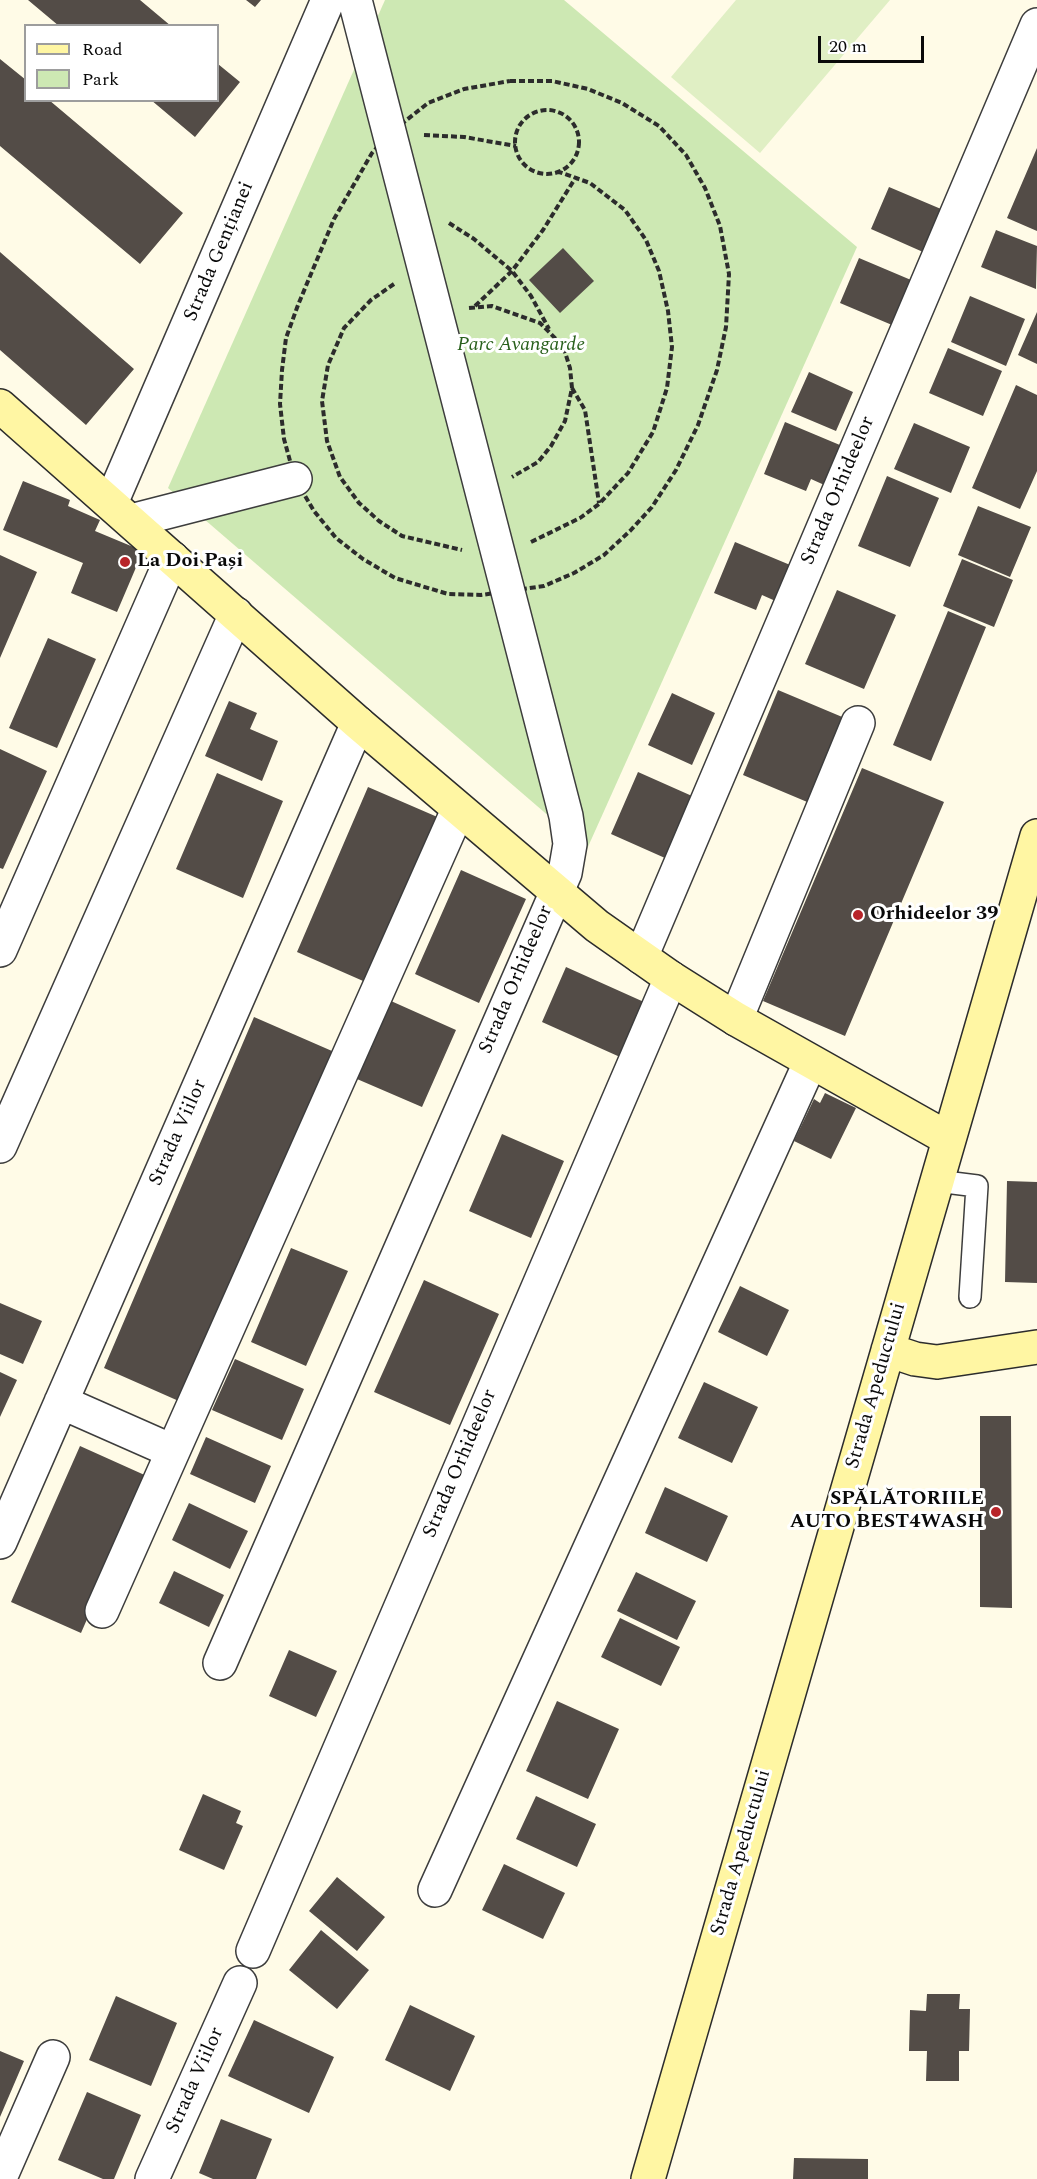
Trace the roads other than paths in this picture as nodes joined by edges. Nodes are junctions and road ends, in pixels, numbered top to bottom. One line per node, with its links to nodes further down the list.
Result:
1 (328, 0): 6 (street, Strada Gențianei)
2 (355, 0): 13 (street)
3 (1037, 25): 15 (street, Strada Orhideelor)
4 (2, 414): 6 (street, Strada Orhideelor)
5 (295, 479): 6 (street)
6 (121, 512): 7 (street, Strada Orhideelor)
7 (172, 558): 8 (street, Strada Orhideelor); 14 (street)
8 (236, 614): 9 (street, Strada Orhideelor); 20 (street)
9 (358, 723): 11 (street, Strada Orhideelor); 25 (street, Strada Viilor)
10 (858, 723): 17 (street)
11 (458, 810): 13 (street, Strada Orhideelor); 26 (street)
12 (1037, 836): 19 (street, Strada Apeductului)
13 (555, 892): 15 (street, Strada Orhideelor); 29 (street, Strada Orhideelor)
14 (0, 950)
15 (641, 957): 16 (street, Strada Orhideelor)
16 (671, 978): 17 (street, Strada Orhideelor); 31 (street, Strada Orhideelor)
17 (736, 1019): 18 (street, Strada Orhideelor)
18 (810, 1063): 19 (street, Strada Orhideelor); 30 (street)
19 (949, 1139): 21 (street, Strada Apeductului)
20 (0, 1146)
21 (937, 1181): 22 (lane); 24 (street, Strada Apeductului)
22 (970, 1296)
23 (1037, 1347): 24 (street)
24 (888, 1350): 36 (street, Strada Apeductului)
25 (61, 1402): 26 (street); 27 (street, Strada Viilor)
26 (172, 1450): 28 (street)
27 (0, 1542)
28 (102, 1611)
29 (220, 1663)
30 (435, 1890)
31 (253, 1951)
32 (240, 1983): 35 (street, Strada Viilor)
33 (53, 2056): 34 (street)
34 (0, 2178)
35 (152, 2179)
36 (648, 2179)

